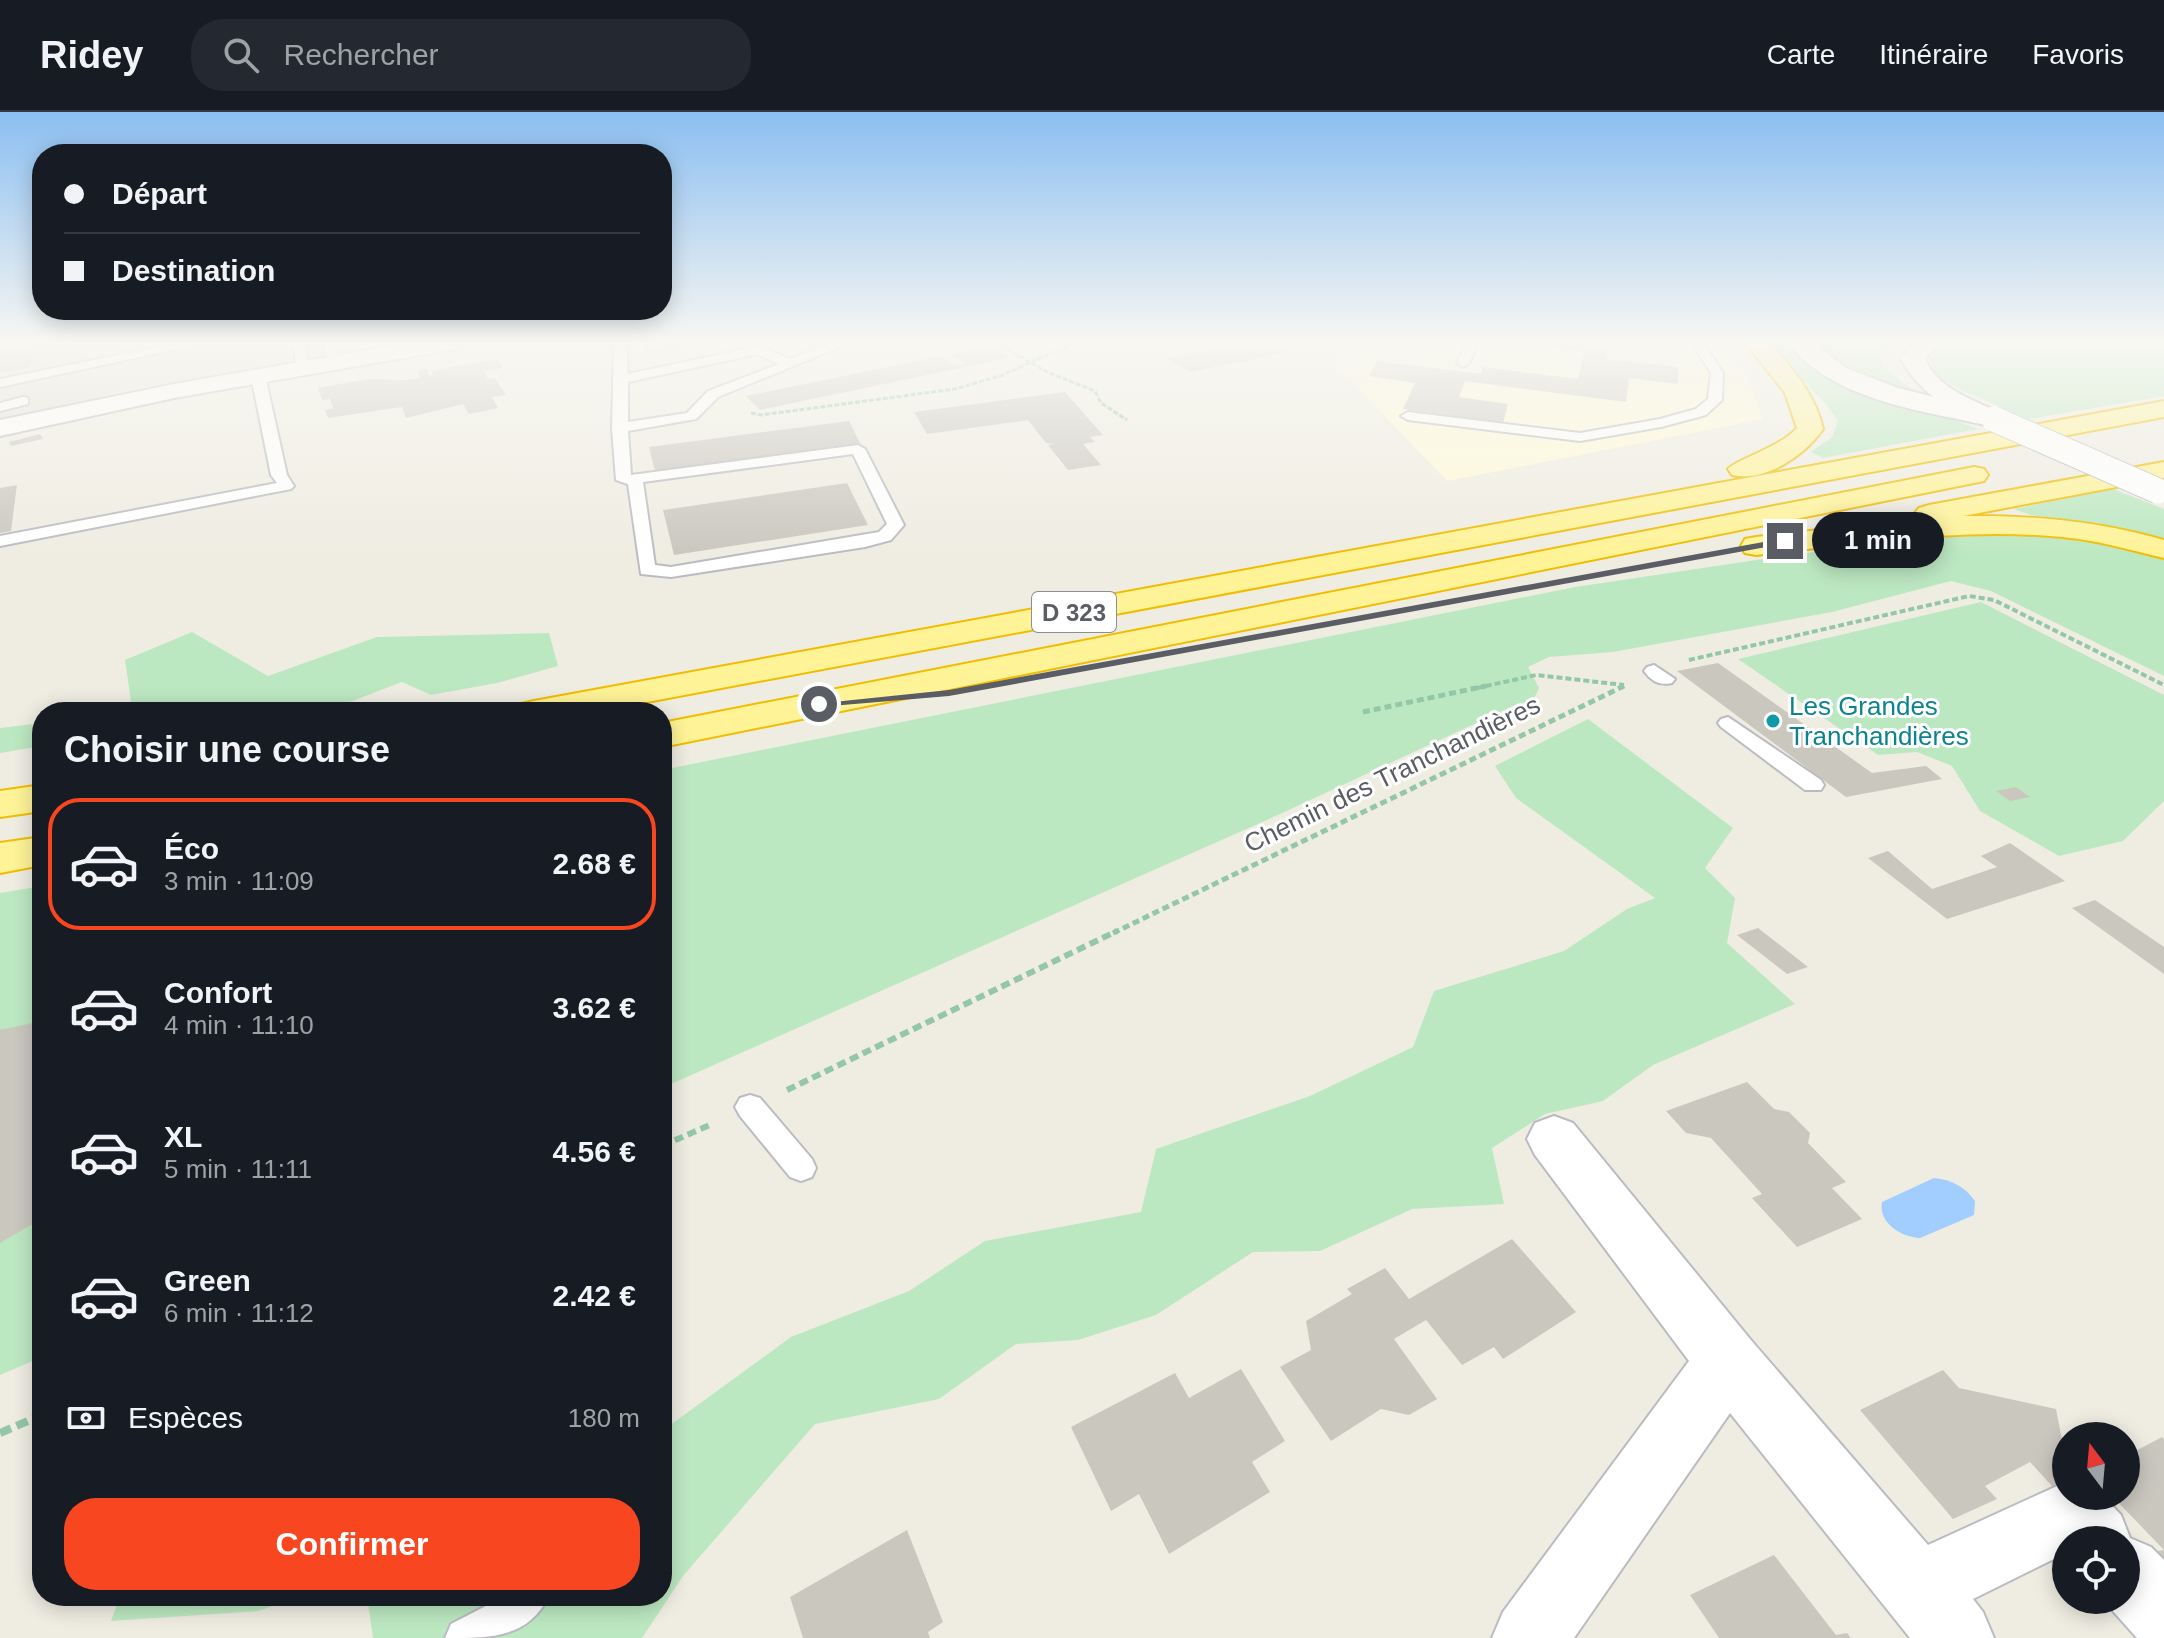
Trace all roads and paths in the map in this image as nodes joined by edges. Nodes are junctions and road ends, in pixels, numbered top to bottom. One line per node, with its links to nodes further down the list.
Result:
1 (73, 413): 14 (street)
2 (266, 413): 20 (lane)
3 (620, 413): 15 (lane)
4 (694, 413): 15 (lane)
5 (1117, 413): 13 (path)
6 (1697, 413): 11 (lane)
7 (1808, 413): 19 (highway)
8 (1973, 413): 12 (street)
9 (1983, 413): 12 (street)
10 (2141, 413): 19 (highway, D 323)
11 (1408, 416)
12 (1994, 419): 18 (street, bridge)
13 (1127, 420)
14 (0, 428)
15 (619, 428): 17 (lane)
16 (2164, 439): 26 (highway, D 323)
17 (635, 479): 17 (lane)
18 (2162, 487): 21 (highway)
19 (1613, 512): 25 (highway, D 323)
20 (0, 541)
21 (1756, 546): 22 (highway); 26 (highway)
22 (2164, 549)
23 (1625, 685): 24 (path, Chemin des Tranchandières); 27 (path); 35 (path, Chemin des Tranchandières)
24 (2164, 685)
25 (588, 702)
26 (819, 704): 29 (highway, D 323)
27 (1363, 712)
28 (1728, 723): 30 (lane)
29 (672, 733)
30 (1813, 785)
31 (32, 799): 32 (highway)
32 (0, 804)
33 (32, 853): 34 (highway)
34 (0, 858)
35 (750, 1107): 37 (path, Chemin des Tranchandières); 38 (lane)
36 (1554, 1139): 39 (street)
37 (672, 1142)
38 (801, 1168)
39 (1728, 1361): 47 (street); 50 (street)
40 (32, 1419): 41 (path)
41 (0, 1433)
42 (2056, 1526): 43 (street)
43 (2083, 1526)
44 (2052, 1529): 47 (street)
45 (2140, 1587): 48 (street)
46 (524, 1606): 49 (lane)
47 (1937, 1613)
48 (2164, 1613)
49 (465, 1638)
50 (1529, 1638)

